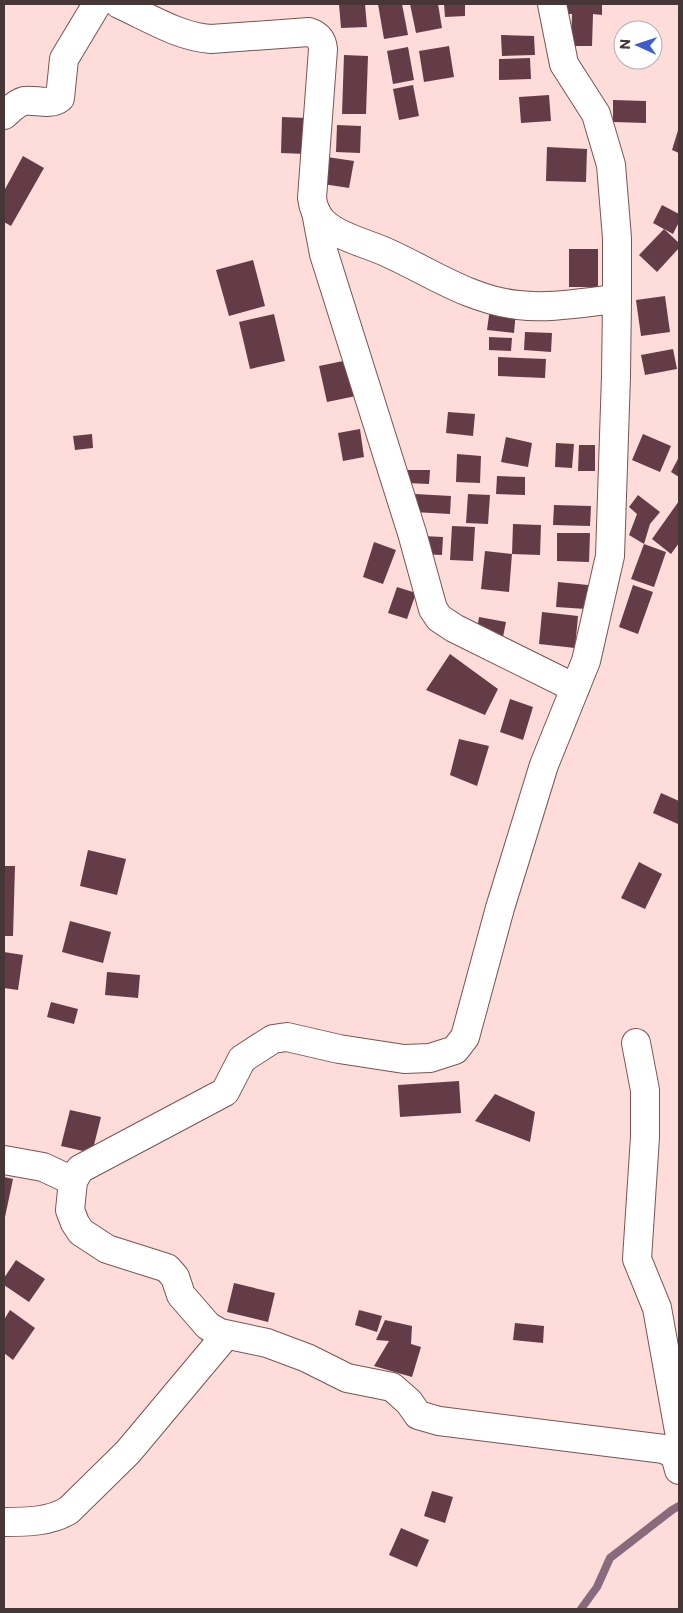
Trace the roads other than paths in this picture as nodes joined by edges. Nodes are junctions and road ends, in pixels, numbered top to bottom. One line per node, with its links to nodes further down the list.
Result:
1 (97, 4): 4 (street)
2 (119, 4): 5 (street)
3 (552, 4): 6 (street)
4 (4, 115)
5 (316, 212): 6 (street); 7 (street)
6 (617, 299): 7 (street)
7 (575, 688): 10 (street)
8 (636, 1043): 12 (street)
9 (4, 1160): 10 (street)
10 (73, 1181): 11 (street)
11 (226, 1335): 12 (street); 13 (street)
12 (678, 1448)
13 (4, 1522)

